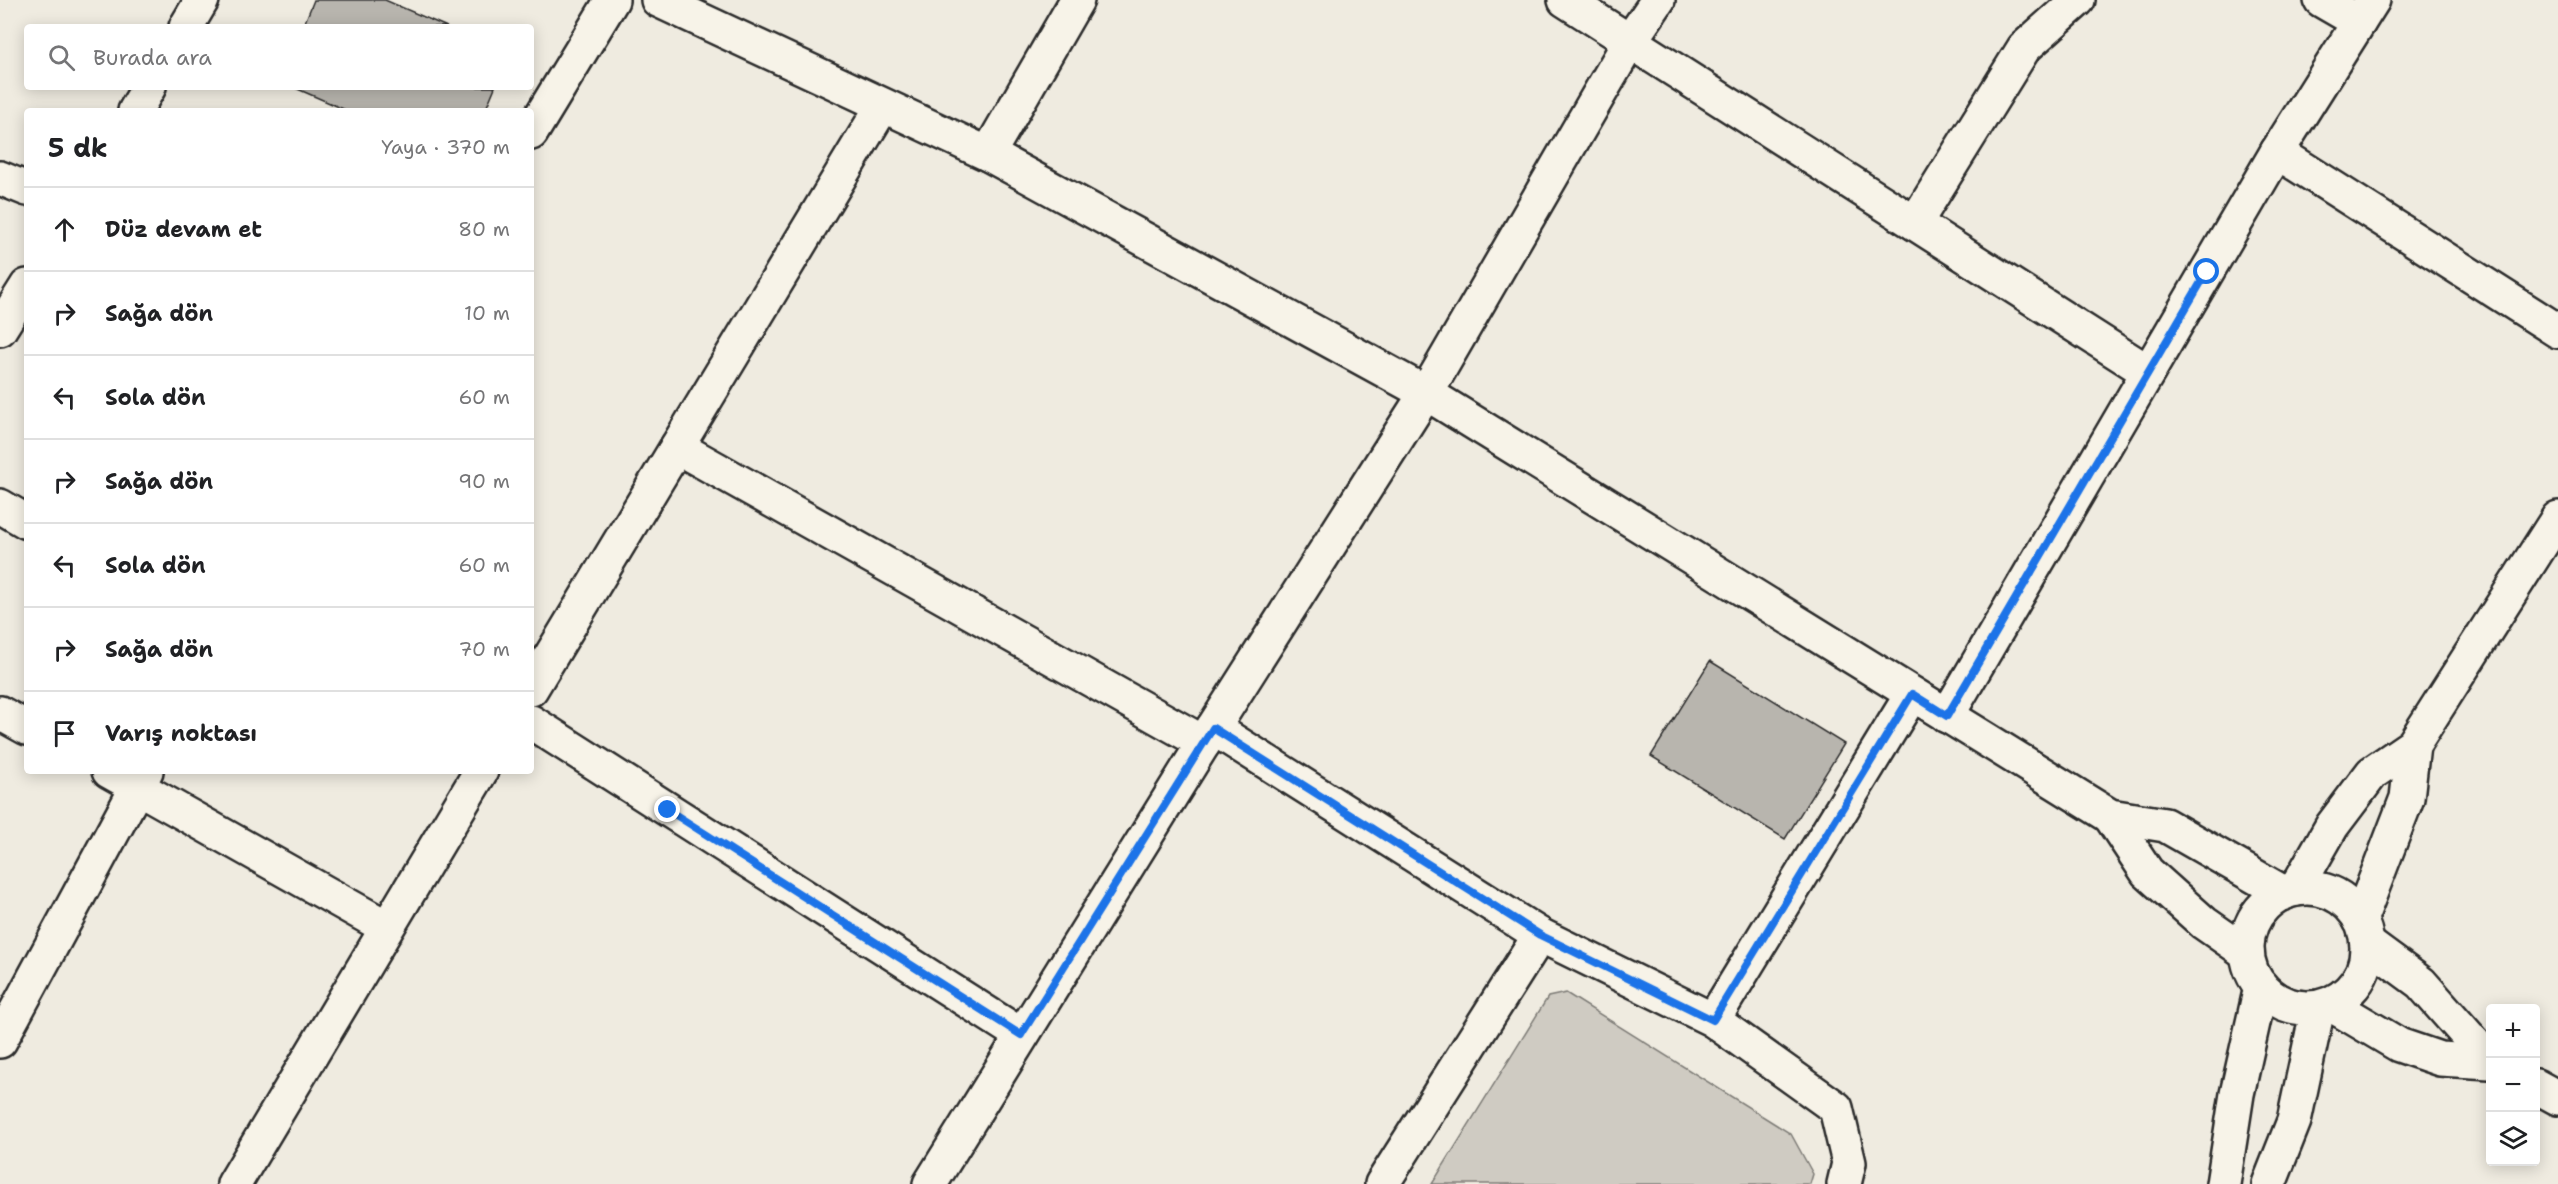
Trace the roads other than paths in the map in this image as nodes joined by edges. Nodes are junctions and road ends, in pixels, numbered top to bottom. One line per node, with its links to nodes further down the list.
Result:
1 (202, 0): 10 (street)
2 (612, 0): 15 (street)
3 (658, 0): 13 (street)
4 (1077, 0): 17 (street)
5 (1565, 0): 11 (street)
6 (1658, 0): 11 (street)
7 (2078, 0): 20 (street)
8 (2321, 0): 9 (street)
9 (2366, 11): 16 (street)
10 (188, 24)
11 (1630, 41): 20 (street); 25 (street)
12 (147, 90): 14 (street)
13 (882, 107): 17 (street); 26 (street)
14 (137, 108)
15 (534, 128)
16 (2277, 152): 23 (street); 24 (street)
17 (988, 154): 25 (street)
18 (0, 178): 19 (street)
19 (24, 188)
20 (1915, 223): 24 (street)
21 (24, 291): 22 (street)
22 (0, 329)
23 (2558, 331)
24 (2148, 372): 33 (street)
25 (1426, 393): 31 (street); 36 (street)
26 (677, 447): 30 (street); 36 (street)
27 (0, 506): 29 (street)
28 (2558, 518): 37 (street)
29 (24, 520)
30 (534, 684)
31 (1912, 694): 33 (street); 49 (street)
32 (0, 713): 35 (street)
33 (1947, 716): 41 (street)
34 (534, 724): 50 (street)
35 (24, 726)
36 (1209, 735): 45 (street); 50 (street)
37 (2413, 745): 42 (street); 44 (street)
38 (123, 774): 40 (street)
39 (479, 774): 43 (street)
40 (141, 778): 43 (street); 51 (street)
41 (2110, 816): 42 (street); 46 (street)
42 (2290, 891): 44 (street); 46 (street)
43 (386, 927): 56 (street)
44 (2364, 932): 48 (street); 52 (street)
45 (1540, 935): 49 (street); 58 (street)
46 (2247, 953): 47 (street)
47 (2261, 987): 48 (street); 60 (street)
48 (2324, 1006): 53 (street); 61 (street)
49 (1713, 1020): 59 (street)
50 (1021, 1035): 57 (street)
51 (0, 1041)
52 (2487, 1058)
53 (2486, 1061)
54 (2540, 1089): 55 (street)
55 (2558, 1098)
56 (234, 1184)
57 (930, 1184)
58 (1382, 1184)
59 (1844, 1184)
60 (2223, 1184)
61 (2269, 1184)

